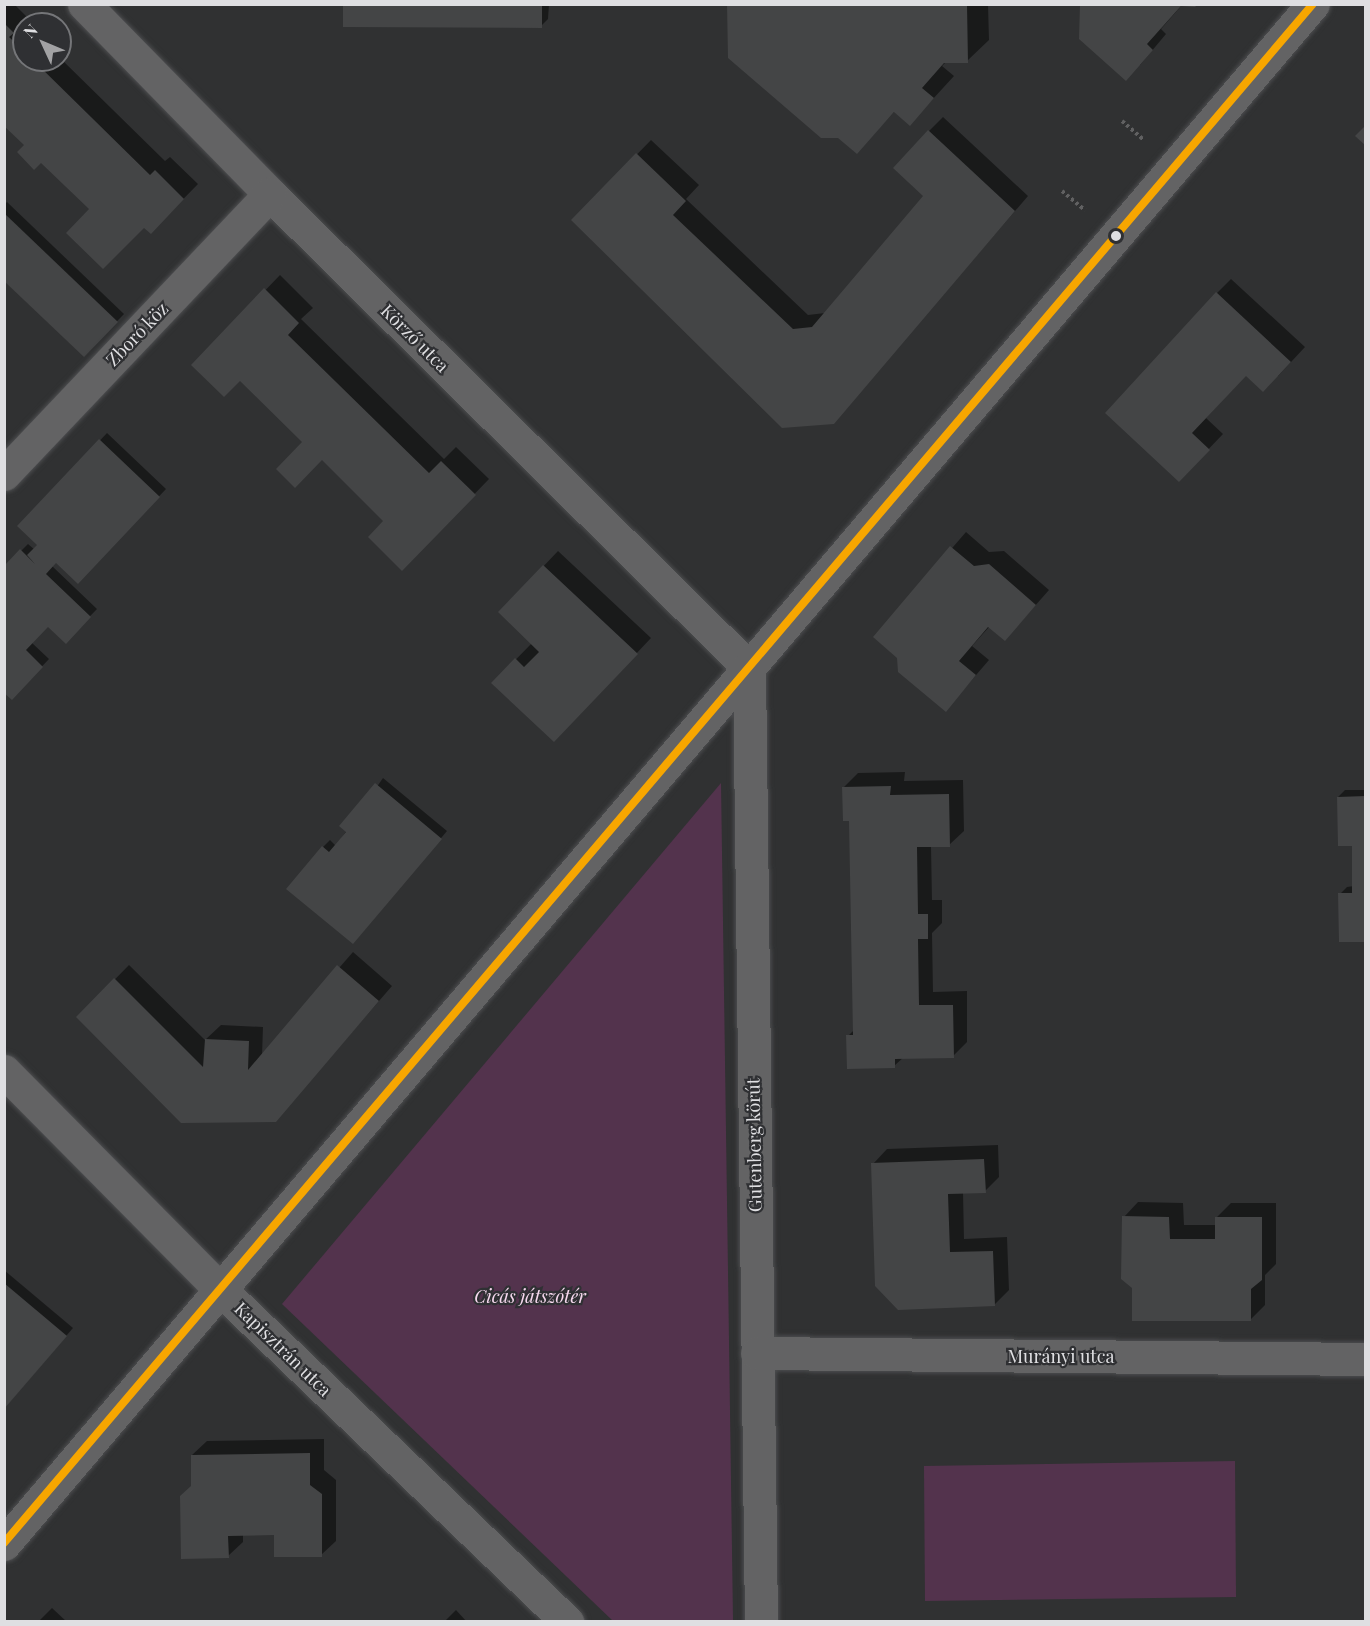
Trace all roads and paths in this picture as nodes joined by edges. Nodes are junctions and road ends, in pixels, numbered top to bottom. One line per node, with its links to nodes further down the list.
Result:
1 (84, 4): 6 (street, Körző utca)
2 (1313, 4): 9 (street)
3 (1122, 121): 4 (path)
4 (1147, 142)
5 (1062, 191): 7 (path)
6 (270, 194): 8 (street, Zboró köz); 9 (street, Körző utca)
7 (1087, 212)
8 (4, 474)
9 (749, 668): 11 (street); 12 (street, Gutenberg körút)
10 (4, 1071): 11 (street, Kapisztrán utca)
11 (221, 1290): 14 (street); 15 (street, Kapisztrán utca)
12 (757, 1353): 13 (street, Murányi utca); 16 (street, Gutenberg körút)
13 (1365, 1359)
14 (4, 1544)
15 (567, 1622)
16 (761, 1622)

